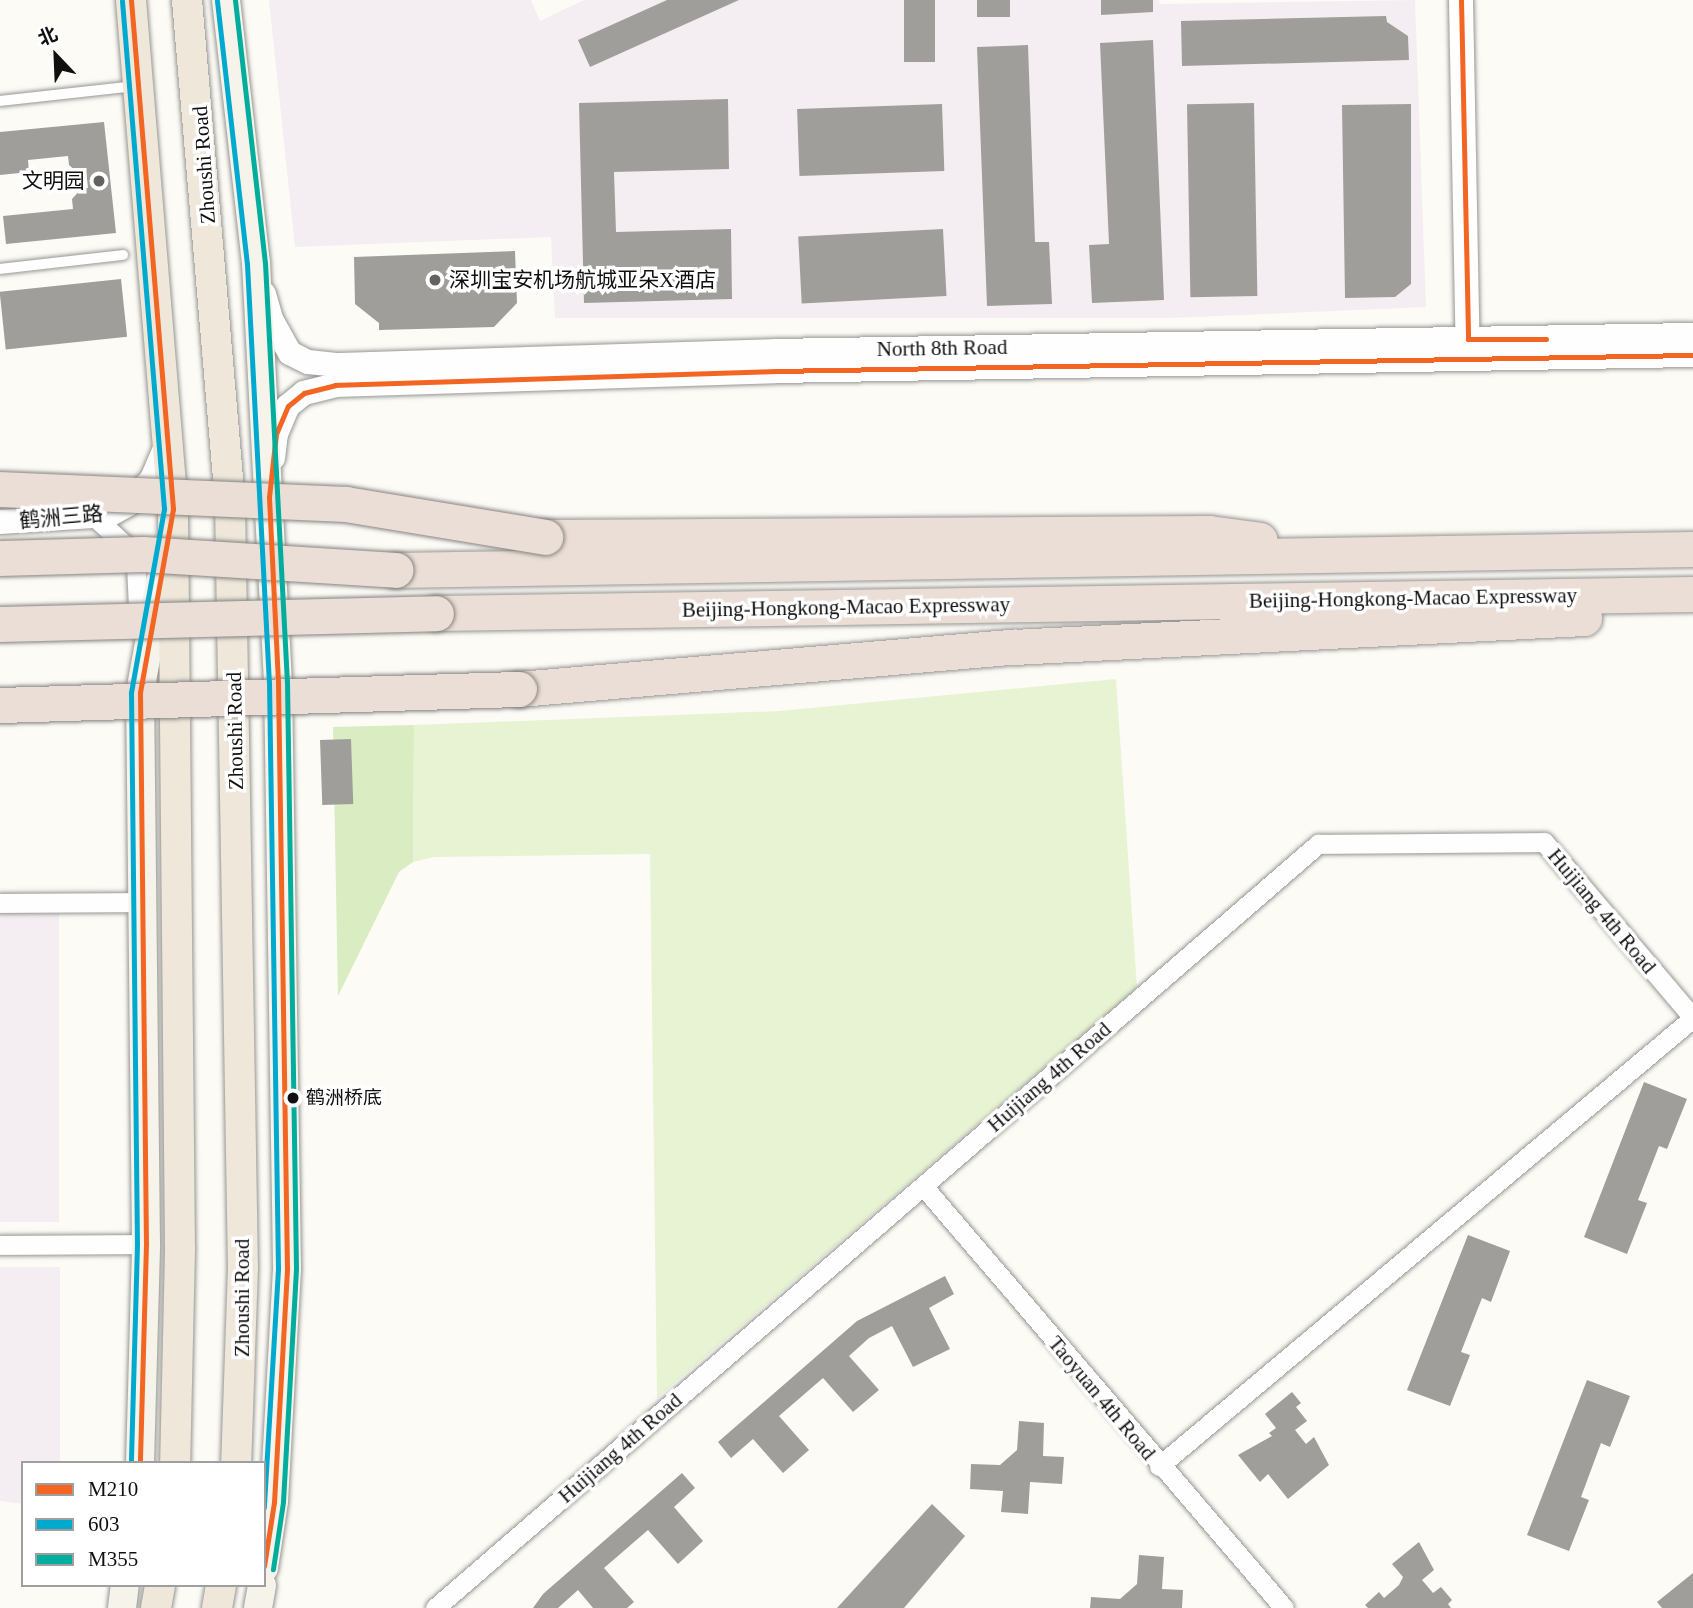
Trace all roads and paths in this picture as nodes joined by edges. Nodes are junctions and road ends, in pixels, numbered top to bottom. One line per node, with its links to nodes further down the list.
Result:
1 (131, 0): 5 (main road)
2 (187, 0): 40 (main road, Zhoushi Road)
3 (226, 0): 8 (main road)
4 (1461, 0): 11 (street)
5 (141, 86): 6 (lane); 13 (main road)
6 (0, 101)
7 (123, 255): 9 (lane)
8 (256, 263): 11 (street, North 8th Road); 15 (main road)
9 (0, 269)
10 (1693, 335): 11 (street, North 8th Road)
11 (1468, 349): 12 (street, North 8th Road); 15 (street, North 8th Road)
12 (1693, 355)
13 (168, 441): 16 (main road); 17 (street, 鹤洲三路)
14 (0, 489): 20 (highway, bridge)
15 (269, 497): 42 (main road)
16 (173, 509): 27 (main road); 37 (main road)
17 (97, 519): 18 (street, 鹤洲三路); 27 (street)
18 (0, 522)
19 (1693, 549): 20 (highway, Beijing-Hongkong-Macao Expressway)
20 (1375, 556): 22 (highway, Beijing-Hongkong-Macao Expressway)
21 (0, 558): 22 (highway, bridge)
22 (396, 570): 23 (highway, Beijing-Hongkong-Macao Expressway, bridge)
23 (0, 578)
24 (1693, 594): 26 (highway, Beijing-Hongkong-Macao Expressway, bridge)
25 (1693, 613): 29 (highway, bridge)
26 (0, 624)
27 (140, 692): 28 (lane); 30 (main road)
28 (0, 694)
29 (0, 705)
30 (143, 902): 31 (street); 33 (main road)
31 (0, 903)
32 (1693, 1018): 34 (street, Huijiang 4th Road); 41 (street)
33 (146, 1125): 35 (main road); 37 (main road)
34 (923, 1186): 41 (street, Taoyuan 4th Road); 51 (street, Huijiang 4th Road)
35 (146, 1244): 36 (street); 38 (main road)
36 (0, 1245)
37 (180, 1250): 39 (main road)
38 (139, 1461)
39 (175, 1461)
40 (236, 1461)
41 (1159, 1466): 52 (street, Taoyuan 4th Road)
42 (266, 1555)
43 (125, 1587): 47 (main road)
44 (160, 1587): 48 (main road)
45 (221, 1587): 49 (main road)
46 (262, 1587): 50 (main road)
47 (122, 1608)
48 (156, 1608)
49 (217, 1608)
50 (258, 1608)
51 (435, 1608)
52 (1284, 1608)

